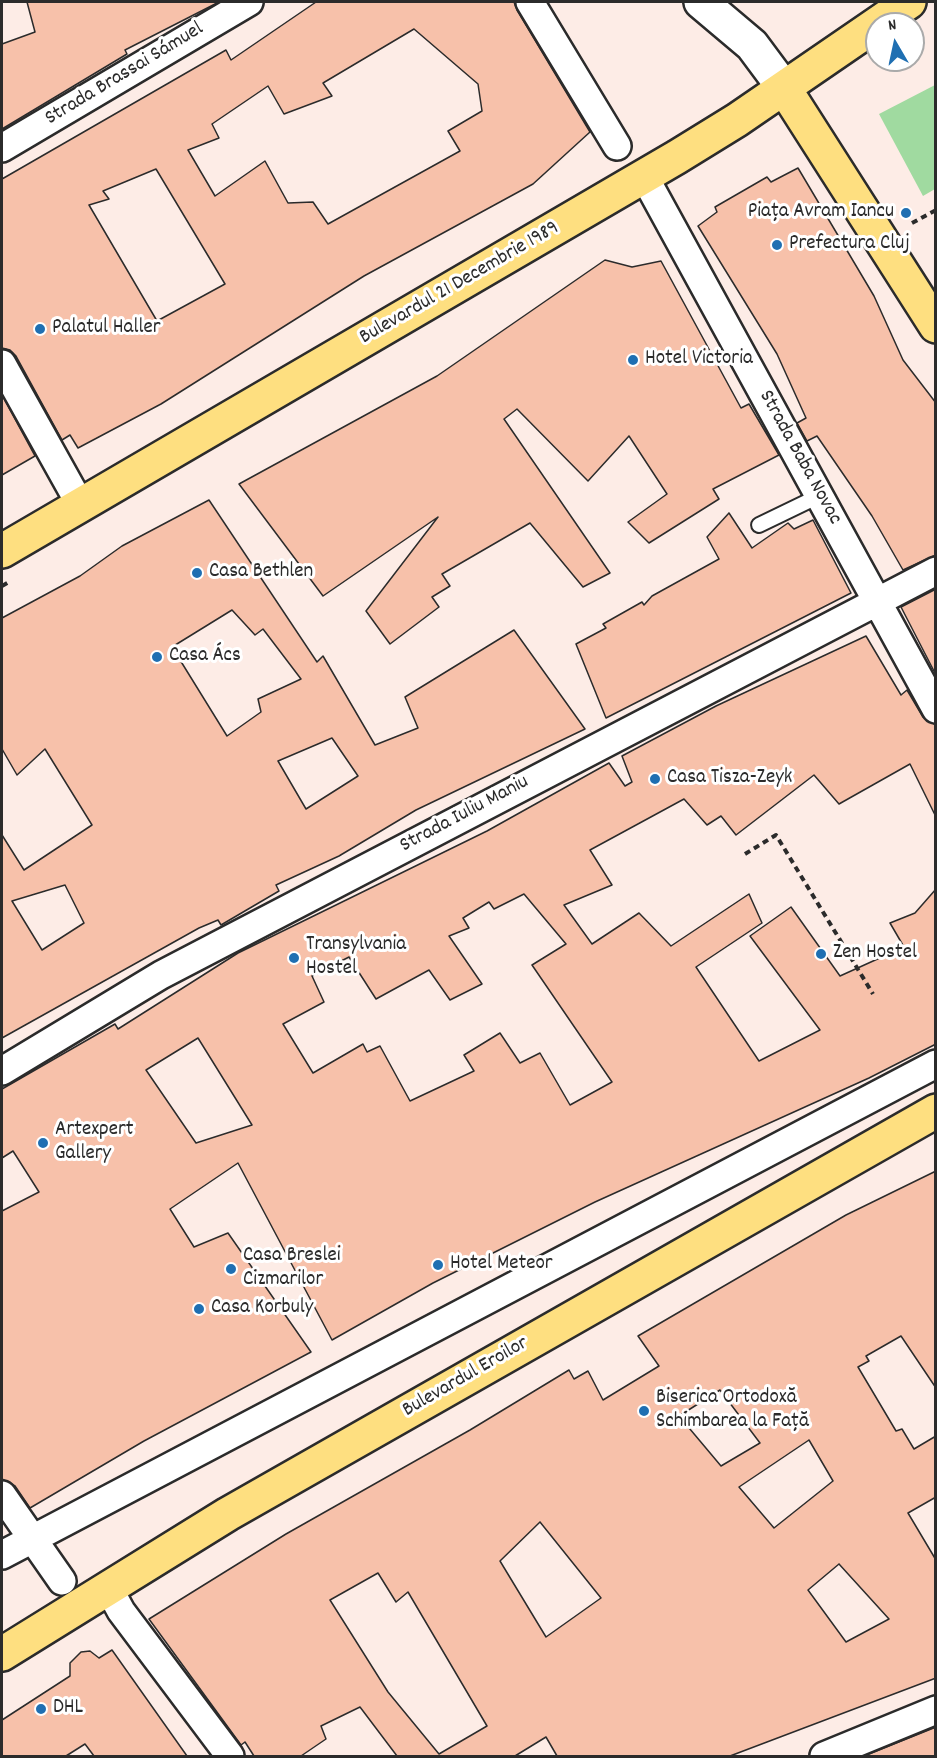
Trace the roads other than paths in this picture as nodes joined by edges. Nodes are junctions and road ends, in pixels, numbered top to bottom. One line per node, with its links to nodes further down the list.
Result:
1 (249, 2): 7 (street, Strada Brassai Sámuel)
2 (530, 2): 6 (street)
3 (701, 2): 5 (main road)
4 (909, 2): 5 (main road, Bulevardul 21 Decembrie 1989)
5 (783, 88): 8 (main road, Bulevardul 21 Decembrie 1989); 9 (main road)
6 (616, 146)
7 (2, 148)
8 (644, 176): 11 (street, Strada Baba Novac); 12 (main road, Bulevardul 21 Decembrie 1989)
9 (936, 326)
10 (2, 364): 12 (street)
11 (819, 496): 13 (lane); 16 (street, Strada Baba Novac)
12 (80, 504): 14 (main road, Bulevardul 21 Decembrie 1989)
13 (759, 525)
14 (2, 551)
15 (936, 571): 16 (street, Strada Iuliu Maniu)
16 (876, 601): 17 (street, Strada Baba Novac); 19 (street, Strada Iuliu Maniu)
17 (936, 710)
18 (936, 1064): 22 (street)
19 (2, 1071)
20 (936, 1111): 25 (main road, Bulevardul Eroilor)
21 (2, 1496): 22 (street)
22 (32, 1538): 23 (street); 24 (street)
23 (2, 1555)
24 (62, 1581)
25 (108, 1587): 26 (main road, Bulevardul Eroilor); 28 (street)
26 (2, 1654)
27 (936, 1710): 29 (street)
28 (231, 1756)
29 (824, 1756)

